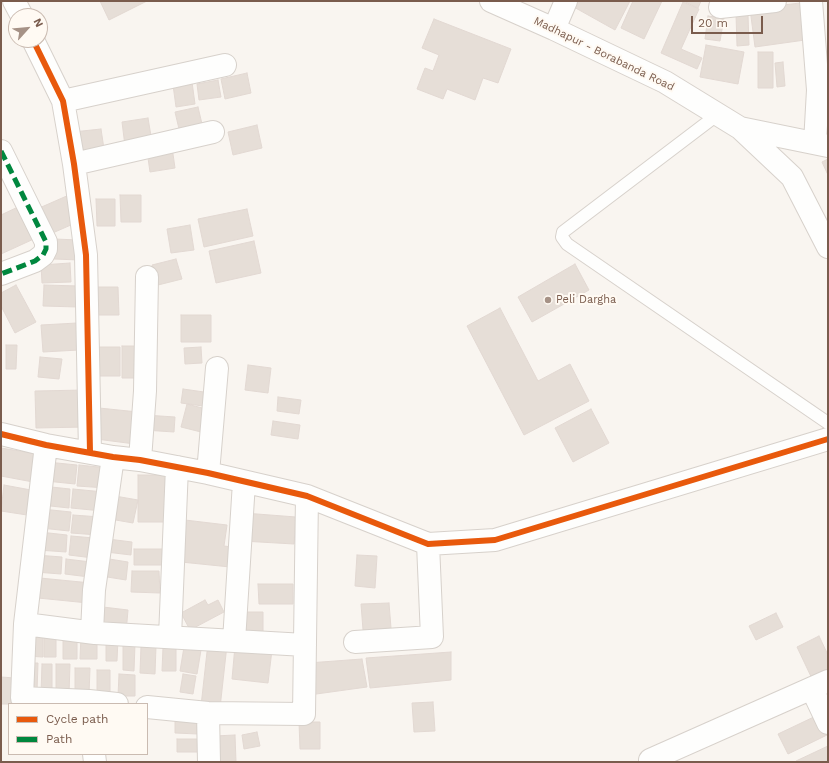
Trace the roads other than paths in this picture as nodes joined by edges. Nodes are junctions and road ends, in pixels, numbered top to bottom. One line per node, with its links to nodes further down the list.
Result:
1 (491, 1): 6 (street, Madhapur - Borabanda Road)
2 (566, 1): 6 (street)
3 (775, 1): 5 (street)
4 (811, 1): 9 (street)
5 (720, 7)
6 (554, 29): 11 (street, Madhapur - Borabanda Road)
7 (37, 48): 10 (street)
8 (225, 65): 10 (street)
9 (823, 90): 14 (street)
10 (63, 101): 16 (street)
11 (717, 115): 12 (street, Madhapur - Borabanda Road); 21 (lane)
12 (740, 128): 14 (street, Madhapur - Borabanda Road); 17 (street)
13 (213, 132): 16 (street)
14 (822, 144)
15 (1, 150): 18 (street)
16 (74, 164): 25 (street)
17 (828, 246)
18 (1, 274)
19 (147, 277): 27 (street)
20 (217, 368): 29 (street)
21 (828, 423)
22 (1, 434): 24 (street)
23 (828, 439): 32 (street)
24 (46, 445): 25 (street); 33 (street)
25 (90, 452): 26 (street)
26 (113, 457): 27 (street); 34 (street)
27 (140, 460): 28 (street)
28 (178, 467): 29 (street); 35 (street)
29 (208, 474): 30 (street)
30 (244, 482): 31 (street); 36 (street)
31 (307, 496): 32 (street); 38 (street)
32 (428, 544): 37 (street)
33 (25, 624): 34 (street); 40 (street)
34 (92, 632): 35 (street)
35 (170, 637): 36 (street)
36 (234, 641): 38 (street)
37 (355, 642)
38 (305, 646): 42 (street)
39 (820, 685): 43 (street); 44 (street)
40 (90, 703)
41 (148, 707): 42 (street)
42 (208, 713): 45 (street)
43 (828, 723)
44 (650, 760)
45 (210, 762)

